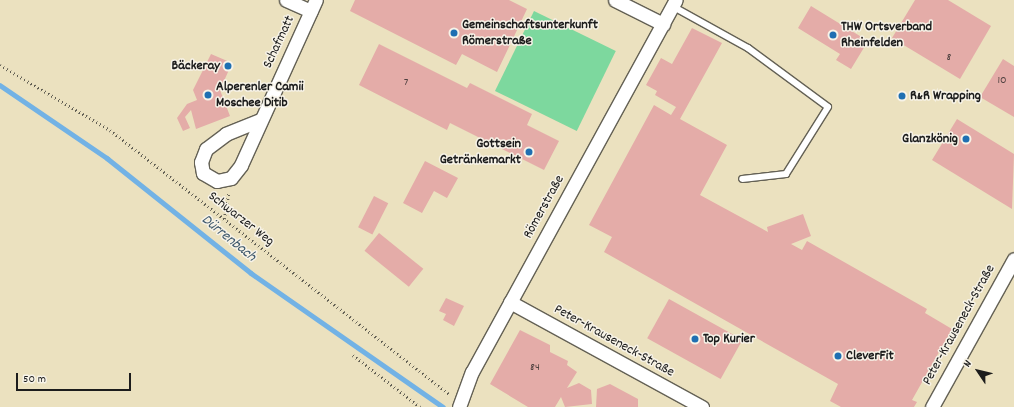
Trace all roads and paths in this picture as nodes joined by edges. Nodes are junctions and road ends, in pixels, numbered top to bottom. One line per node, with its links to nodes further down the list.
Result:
1 (286, 0): 4 (street)
2 (615, 0): 5 (street)
3 (674, 3): 5 (street, Römerstraße); 9 (lane, Römerstraße)
4 (314, 6): 7 (street, Schafmatt)
5 (663, 24): 12 (street, Römerstraße)
6 (0, 65): 10 (path, Schwarzer Weg)
7 (260, 120): 8 (street, Schafmatt); 8 (street)
8 (231, 178): 10 (path)
9 (742, 179)
10 (224, 219): 14 (path, Schwarzer Weg)
11 (1014, 259): 17 (street, Peter-Krauseneck-Straße)
12 (510, 302): 14 (street, Römerstraße); 16 (street, Peter-Krauseneck-Straße)
13 (353, 355): 15 (path)
14 (460, 404)
15 (420, 407)
16 (702, 407)
17 (932, 407)

